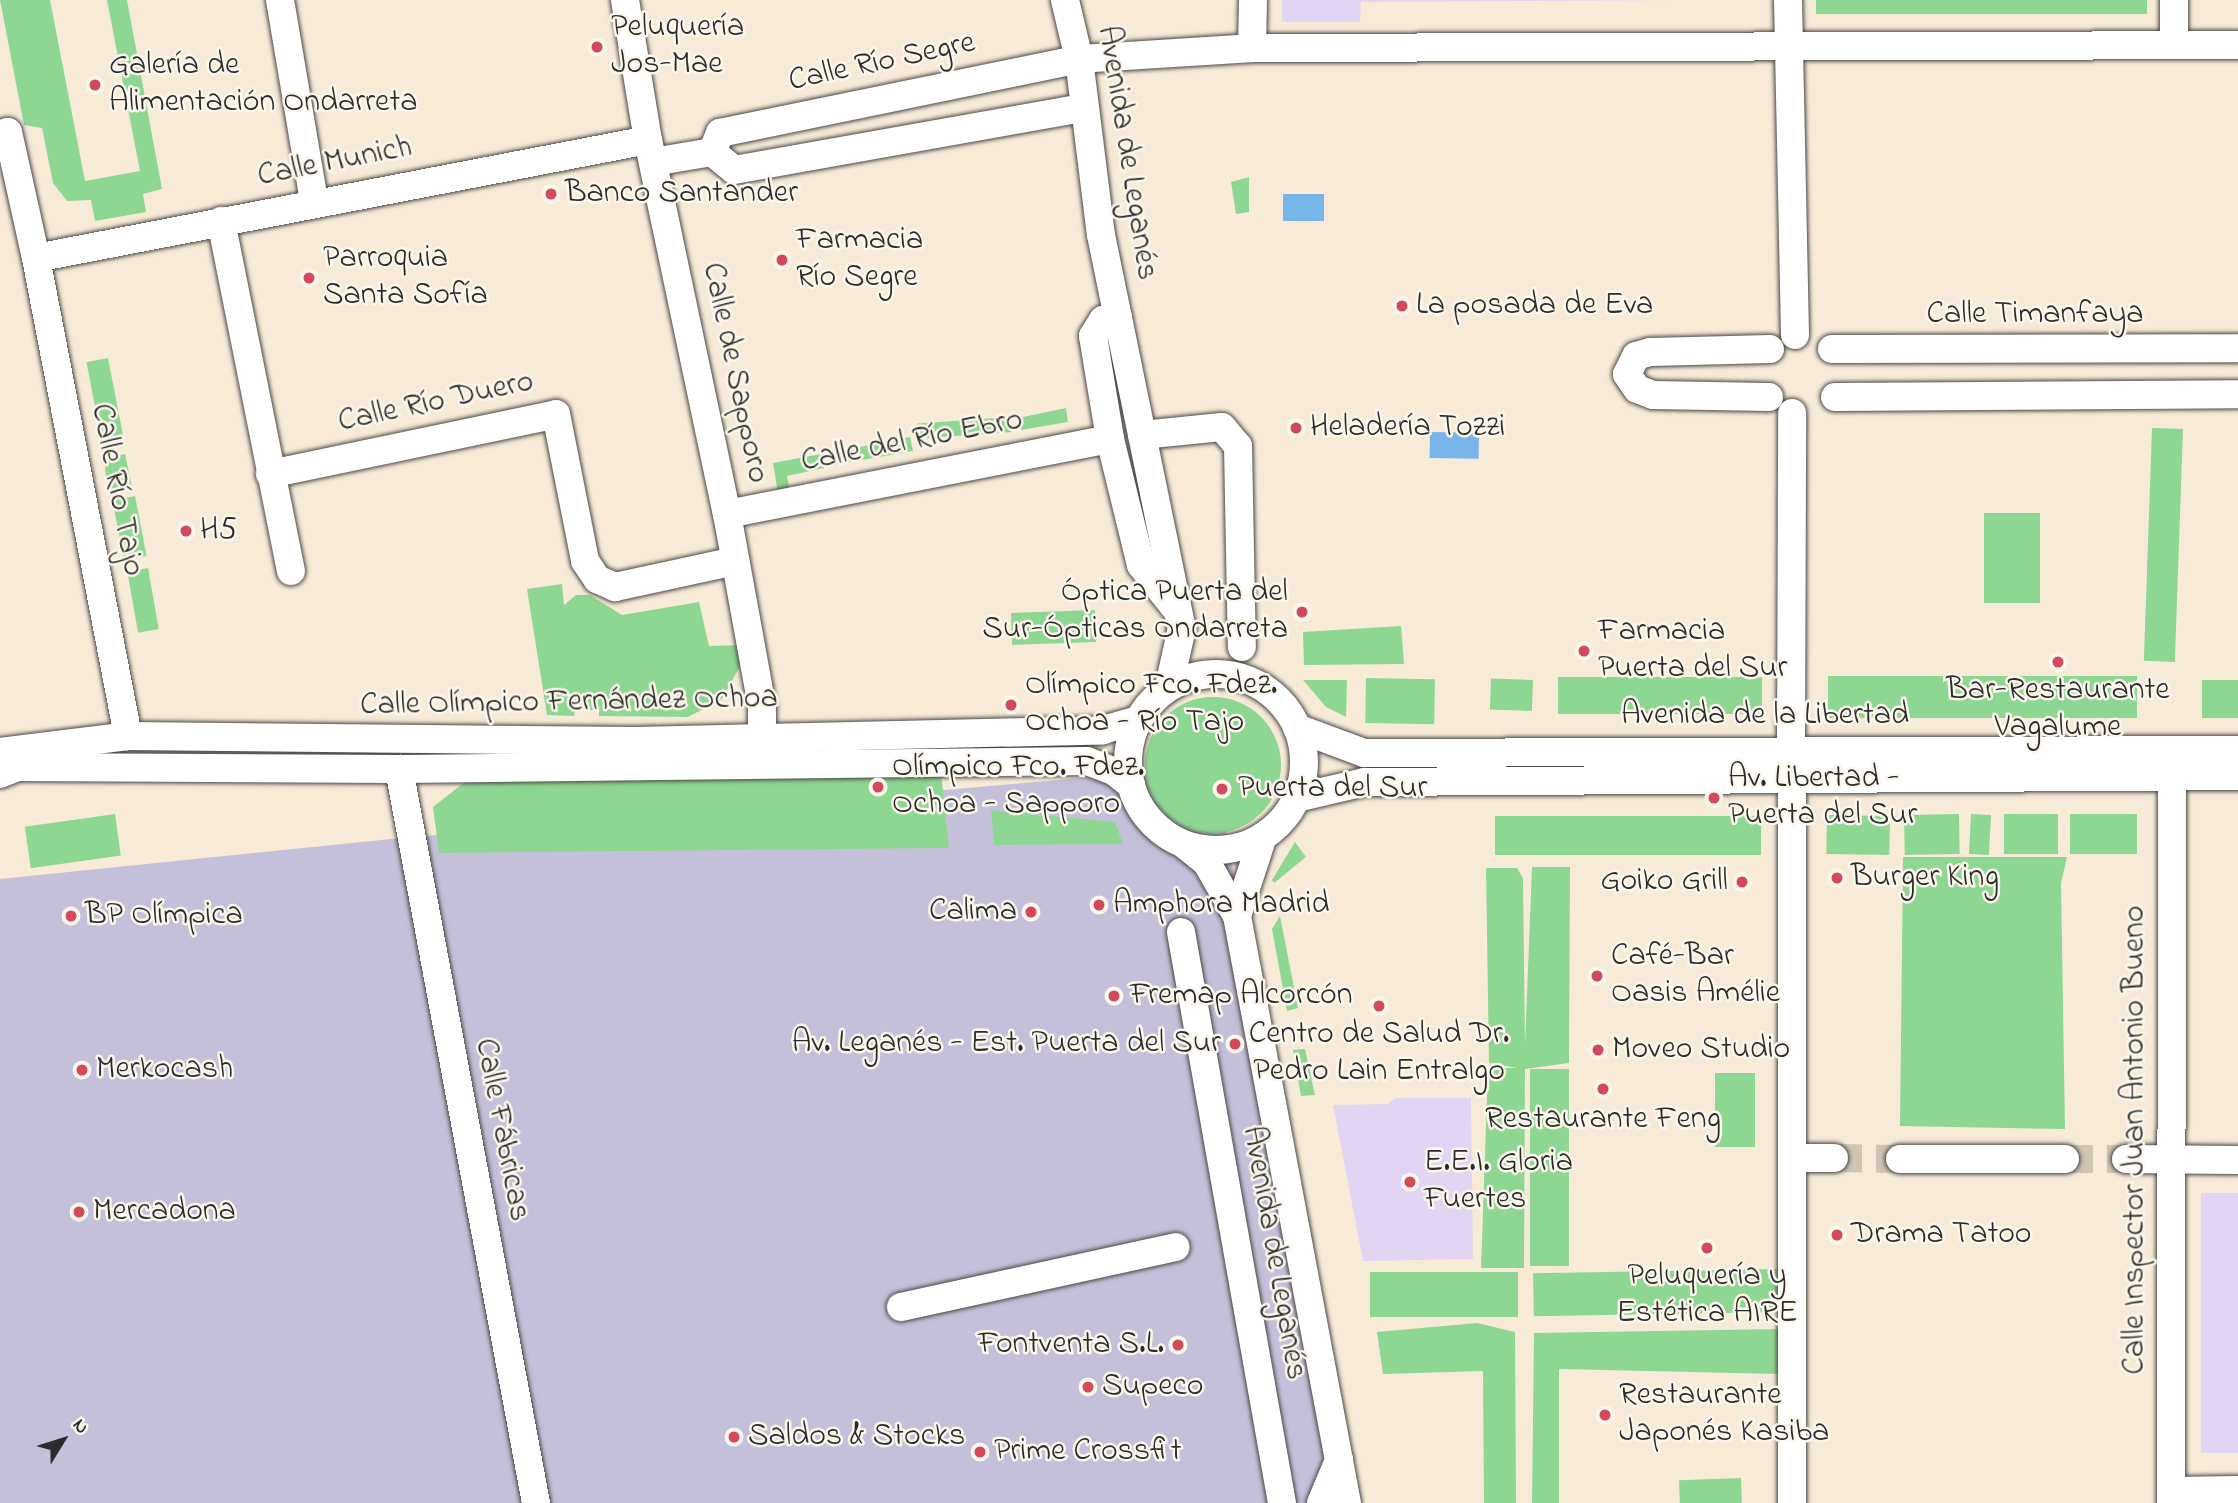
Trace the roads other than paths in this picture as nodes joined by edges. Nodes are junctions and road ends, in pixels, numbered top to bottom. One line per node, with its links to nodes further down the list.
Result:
1 (280, 0): 16 (street)
2 (625, 0): 14 (street, Calle de Sapporo)
3 (1065, 0): 11 (street, Avenida de Leganés)
4 (1252, 0): 10 (street)
5 (1788, 0): 7 (street)
6 (2175, 0): 8 (street)
7 (1788, 44): 8 (street); 10 (street); 20 (street)
8 (2174, 45): 9 (street)
9 (2238, 45)
10 (1252, 48): 11 (street)
11 (1079, 59): 12 (street, Avenida de Leganés); 15 (street, Calle Río Segre)
12 (1083, 108): 15 (street); 19 (street, Avenida de Leganés)
13 (0, 134): 18 (street, Calle Río Tajo)
14 (651, 151): 15 (street); 16 (street, Calle Munich); 31 (street, Calle de Sapporo)
15 (712, 152)
16 (314, 202): 17 (street, Calle Munich)
17 (222, 221): 18 (street, Calle Munich); 30 (street)
18 (36, 258): 40 (street, Calle Río Tajo)
19 (1118, 317): 28 (street, Avenida de Leganés); 29 (street, Avenida de Leganés)
20 (1796, 335): 22 (street); 23 (street)
21 (2238, 348): 23 (street, Calle Timanfaya)
22 (1770, 349): 25 (street); 25 (street)
23 (1832, 349): 26 (street)
24 (2238, 394): 26 (street)
25 (1769, 397): 27 (street)
26 (1835, 397): 27 (street)
27 (1792, 413): 44 (street)
28 (1142, 435): 34 (street, Avenida de Leganés); 35 (street)
29 (1110, 439): 31 (street, Calle del Río Ebro); 34 (street, Avenida de Leganés)
30 (270, 474): 32 (street, Calle Río Duero); 33 (street)
31 (727, 514): 32 (street, Calle de Sapporo)
32 (735, 561): 41 (street, Calle de Sapporo)
33 (291, 571)
34 (1181, 626): 36 (street, Avenida de Leganés); 37 (street, Avenida de Leganés)
35 (1242, 647)
36 (1216, 673): 37 (street); 39 (street)
37 (1169, 686): 38 (street)
38 (1138, 720): 41 (street, Calle Olímpico Fernández Ochoa); 49 (street)
39 (1297, 728): 44 (street, Avenida de la Libertad); 50 (street)
40 (128, 736): 41 (street, Calle Olímpico Fernández Ochoa); 43 (street, Calle Olímpico Fernández Ochoa)
41 (762, 748): 45 (street, Calle Olímpico Fernández Ochoa); 49 (street, Calle Olímpico Fernández Ochoa)
42 (2238, 750): 44 (street, Avenida de la Libertad)
43 (0, 752)
44 (1792, 764): 47 (street, Avenida de la Libertad); 50 (street, Avenida de la Libertad); 55 (street)
45 (399, 769): 46 (street, Calle Olímpico Fernández Ochoa); 67 (street, Calle Fábricas)
46 (0, 774)
47 (2172, 776): 48 (street, Avenida de la Libertad); 60 (street, Calle Inspector Juan Antonio Bueno)
48 (2238, 776)
49 (1131, 785): 52 (street)
50 (1296, 798): 51 (street)
51 (1263, 836): 52 (street); 53 (street, Avenida de Leganés)
52 (1185, 845): 53 (street, Avenida de Leganés)
53 (1237, 916): 64 (street, Avenida de Leganés)
54 (1181, 932): 68 (street, Avenida de Leganés)
55 (1792, 1158): 56 (street); 71 (street)
56 (1834, 1158)
57 (1900, 1159): 58 (street)
58 (2065, 1159)
59 (2126, 1159): 60 (street)
60 (2172, 1160): 61 (street); 66 (street, Calle Inspector Juan Antonio Bueno)
61 (2238, 1160)
62 (1175, 1247): 63 (street)
63 (901, 1307)
64 (1339, 1460): 69 (street); 70 (street, Avenida de Leganés)
65 (2238, 1490): 66 (street)
66 (2171, 1497)
67 (536, 1503)
68 (1282, 1503)
69 (1321, 1503)
70 (1347, 1503)
71 (1792, 1503)

